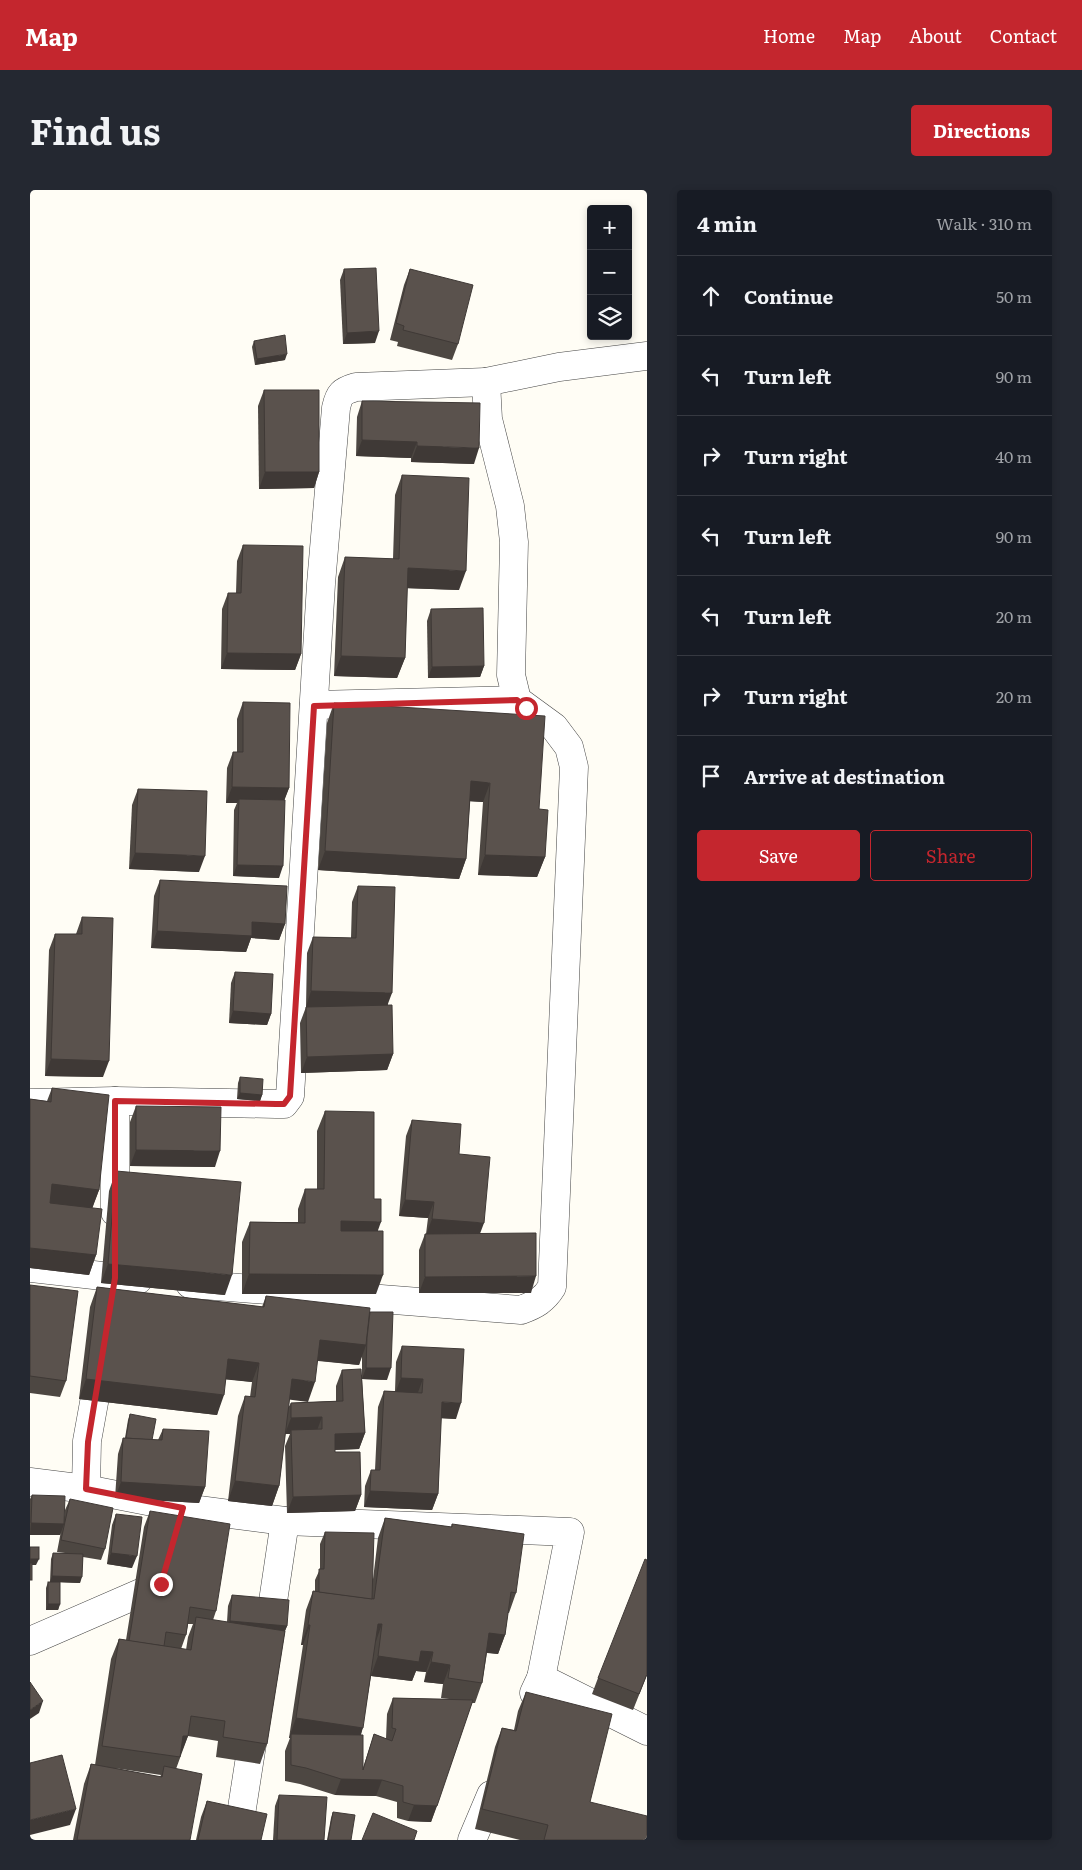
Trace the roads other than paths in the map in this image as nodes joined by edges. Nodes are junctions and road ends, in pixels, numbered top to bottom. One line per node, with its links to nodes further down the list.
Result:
1 (647, 356): 2 (street)
2 (486, 382): 3 (street); 4 (street)
3 (517, 700): 4 (street); 8 (street)
4 (314, 706): 5 (street)
5 (115, 1101): 6 (street); 8 (street)
6 (30, 1103)
7 (30, 1268): 8 (street)
8 (113, 1288)
9 (105, 1336): 11 (street)
10 (30, 1482): 11 (street)
11 (86, 1489): 12 (street)
12 (183, 1508): 13 (street); 14 (street)
13 (285, 1521): 17 (street); 18 (street)
14 (161, 1584): 15 (street); 16 (street)
15 (153, 1613)
16 (30, 1640)
17 (265, 1656)
18 (541, 1678): 20 (street); 21 (street)
19 (258, 1704): 24 (street)
20 (526, 1713)
21 (647, 1731)
22 (500, 1776): 23 (street)
23 (474, 1839)
24 (237, 1840)

